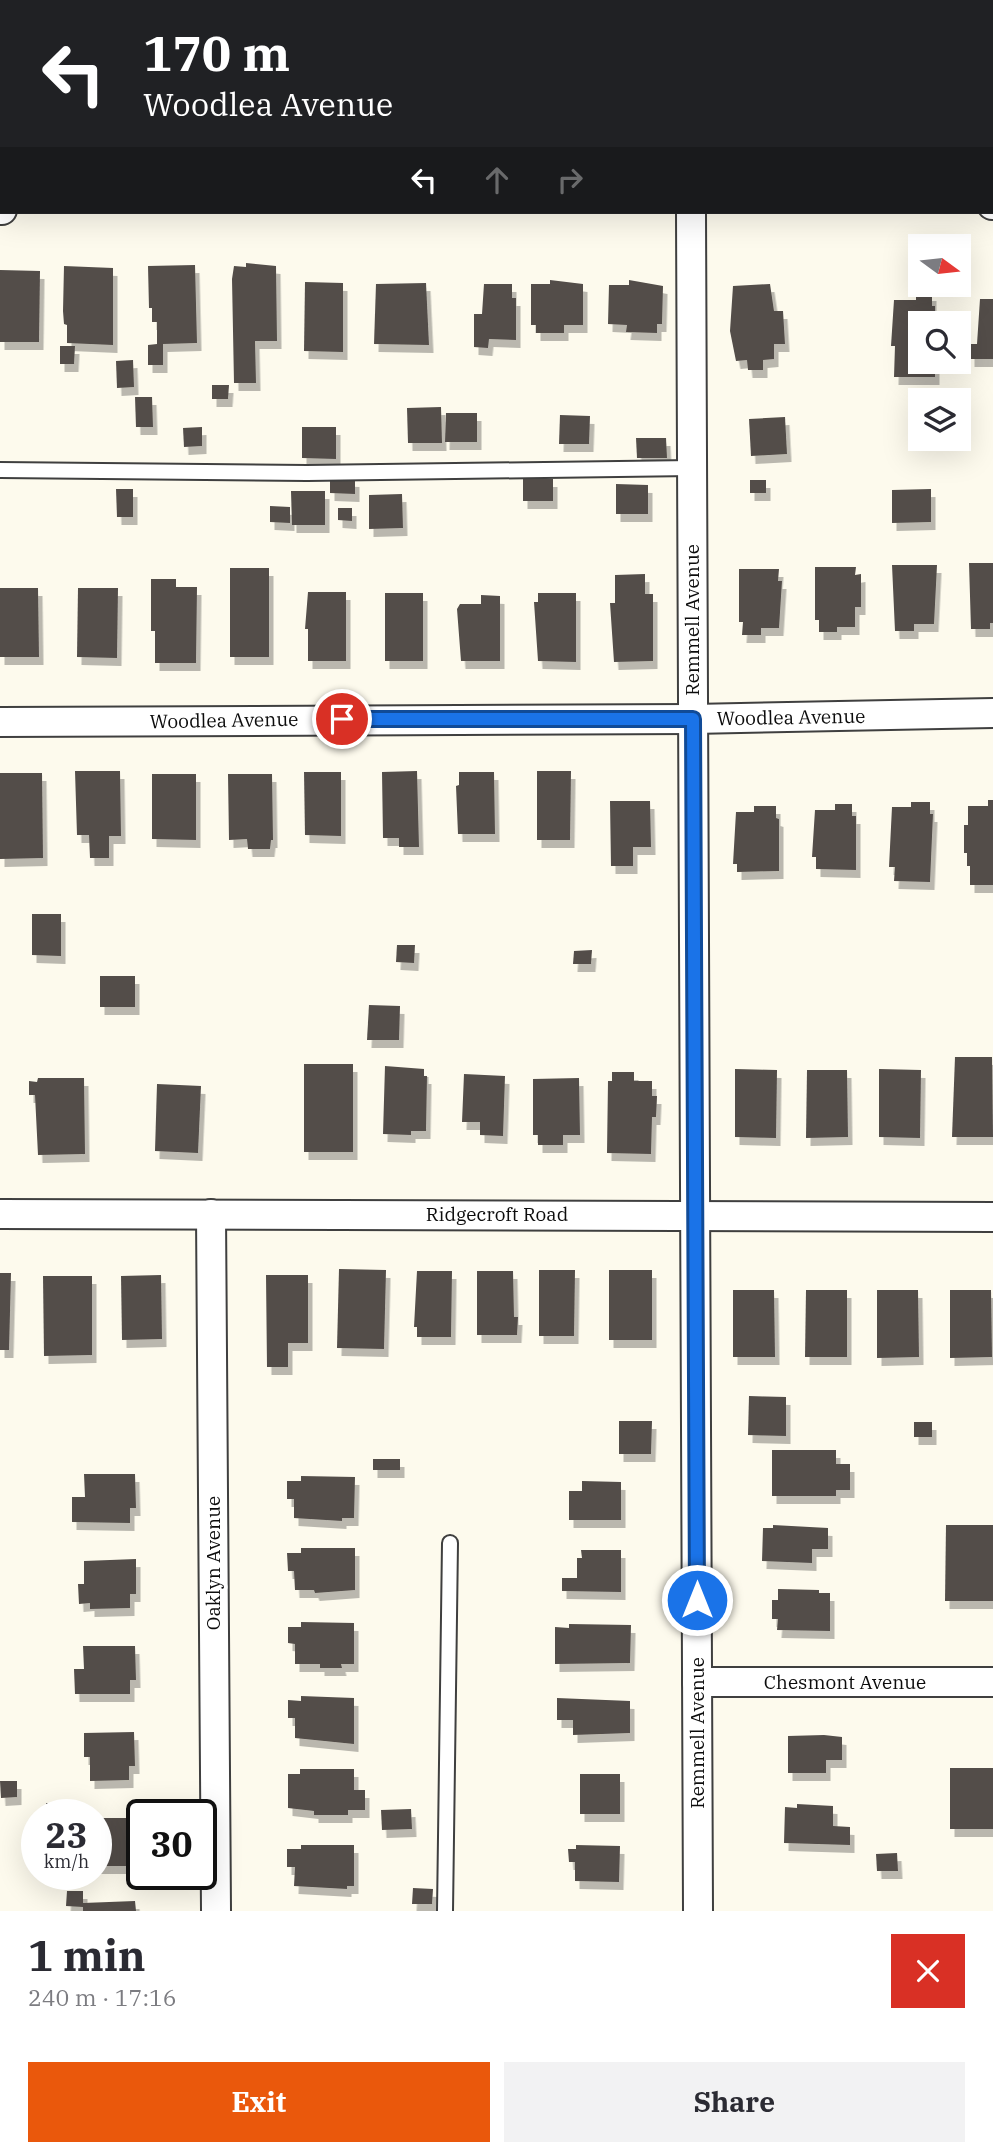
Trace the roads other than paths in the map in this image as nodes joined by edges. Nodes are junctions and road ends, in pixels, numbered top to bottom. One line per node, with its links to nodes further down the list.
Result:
1 (691, 214): 2 (street, Remmell Avenue)
2 (692, 468): 3 (lane); 5 (street, Remmell Avenue)
3 (0, 470)
4 (993, 713): 5 (street, Woodlea Avenue)
5 (693, 719): 6 (street, Woodlea Avenue); 9 (street, Remmell Avenue)
6 (0, 722)
7 (0, 1214): 8 (street, Ridgecroft Road)
8 (211, 1214): 9 (street, Ridgecroft Road); 14 (street, Oaklyn Avenue)
9 (695, 1214): 10 (street, Ridgecroft Road); 12 (street, Remmell Avenue)
10 (993, 1217)
11 (450, 1543): 15 (lane)
12 (697, 1682): 13 (street, Chesmont Avenue); 16 (street, Remmell Avenue)
13 (993, 1682)
14 (216, 1911)
15 (446, 1911)
16 (698, 1911)

